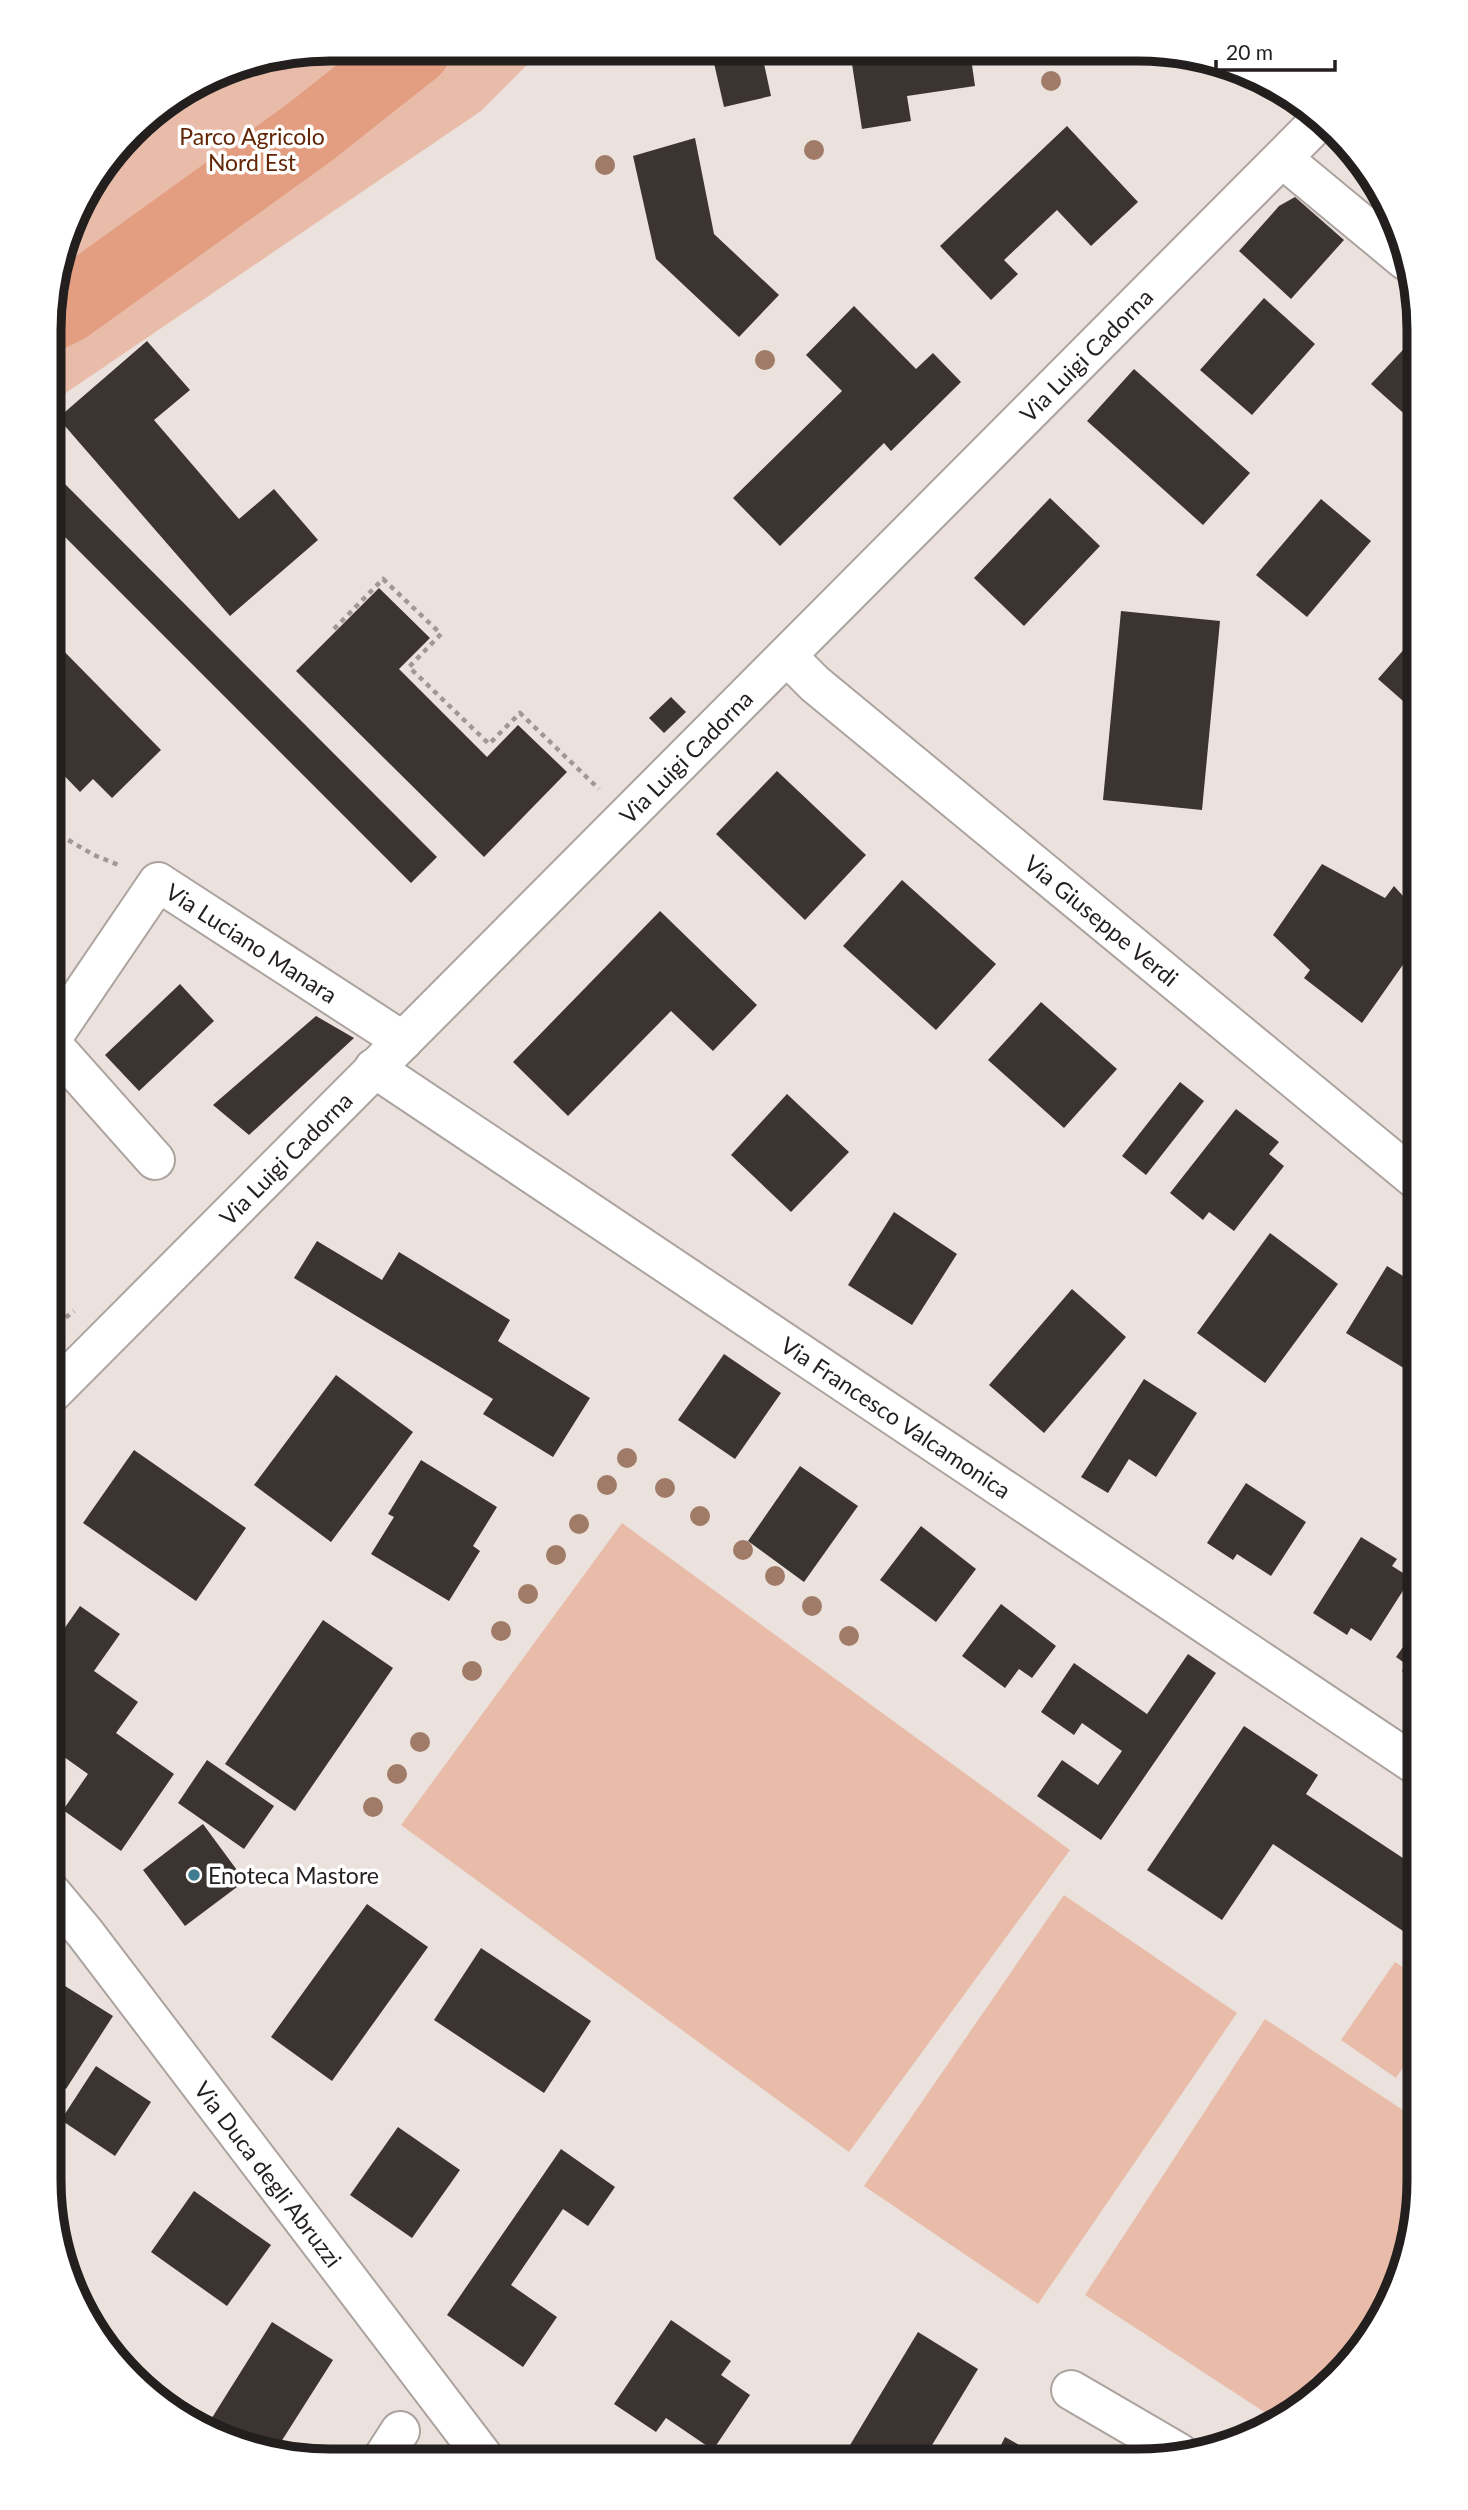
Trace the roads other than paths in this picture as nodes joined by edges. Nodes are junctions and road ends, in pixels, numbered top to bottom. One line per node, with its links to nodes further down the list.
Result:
1 (1314, 127): 2 (street, Via Luigi Cadorna)
2 (1283, 159): 3 (street); 4 (street, Via Luigi Cadorna)
3 (1395, 251)
4 (787, 656): 6 (street, Via Luigi Cadorna); 10 (street, Via Giuseppe Verdi)
5 (61, 1025): 6 (street, Via Luciano Manara)
6 (403, 1041): 8 (street, Via Luigi Cadorna)
7 (61, 1053): 9 (street, Via Luciano Manara)
8 (374, 1068): 11 (street, Via Luigi Cadorna); 12 (street, Via Francesco Valcamonica)
9 (155, 1160)
10 (1407, 1172)
11 (61, 1384)
12 (1407, 1759)
13 (61, 1904): 16 (street, Via Duca degli Abruzzi)
14 (1071, 2390): 15 (street)
15 (1168, 2447)
16 (477, 2449)

